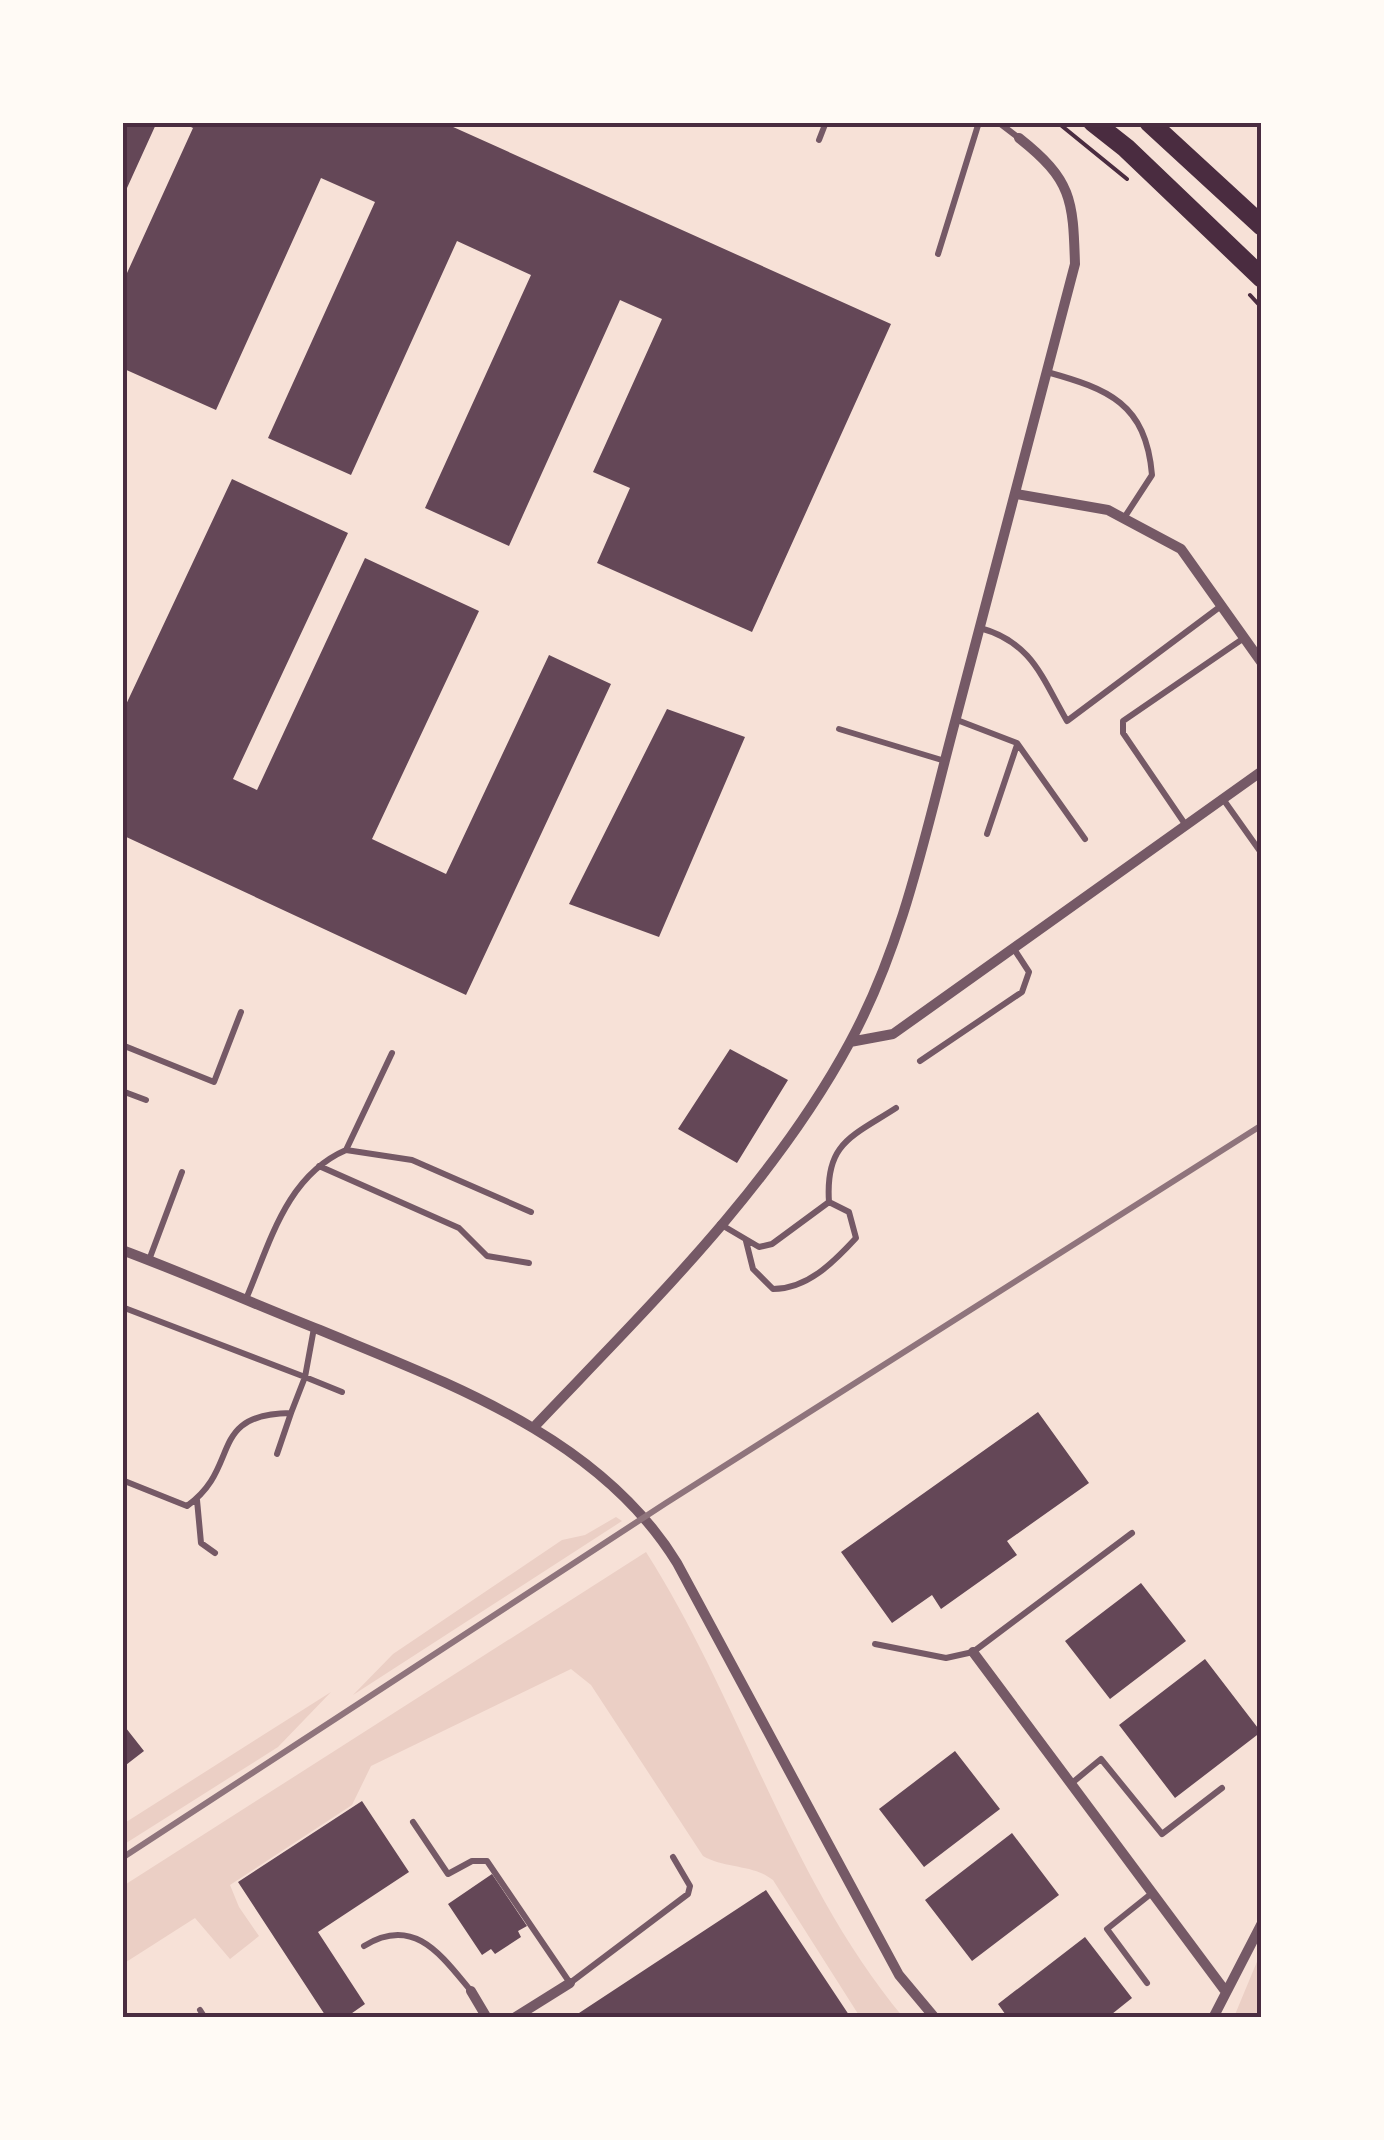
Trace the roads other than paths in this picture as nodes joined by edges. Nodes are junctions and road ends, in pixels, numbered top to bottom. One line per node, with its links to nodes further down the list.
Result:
1 (826, 122): 7 (lane)
2 (979, 122): 9 (lane)
3 (998, 122): 6 (lane)
4 (1092, 122): 10 (highway)
5 (1149, 122): 8 (highway)
6 (1019, 138): 11 (street)
7 (818, 140)
8 (1262, 226)
9 (938, 254)
10 (1262, 278)
11 (1047, 372): 12 (street); 13 (lane)
12 (1016, 494): 13 (street); 15 (street)
13 (1124, 518): 14 (street)
14 (1221, 606): 15 (lane); 16 (street)
15 (980, 628): 18 (street)
16 (1244, 638): 17 (street); 24 (lane)
17 (1262, 663)
18 (956, 719): 20 (lane); 21 (street)
19 (839, 729): 21 (lane)
20 (1017, 743): 25 (lane); 26 (lane)
21 (945, 761): 30 (street)
22 (1262, 772): 23 (street)
23 (1223, 799): 24 (street); 27 (lane)
24 (1186, 826): 28 (street)
25 (988, 834)
26 (1084, 839)
27 (1262, 854)
28 (1013, 948): 30 (street); 33 (lane)
29 (242, 1012): 31 (lane)
30 (850, 1042): 42 (street)
31 (122, 1045)
32 (392, 1053): 37 (lane)
33 (920, 1061)
34 (122, 1091): 35 (lane)
35 (146, 1100)
36 (896, 1108): 40 (lane)
37 (346, 1150): 38 (lane); 41 (lane)
38 (319, 1166): 46 (lane); 47 (lane)
39 (182, 1172): 45 (lane)
40 (829, 1202): 43 (lane); 43 (lane)
41 (530, 1212)
42 (720, 1224): 43 (lane); 53 (street)
43 (746, 1241)
44 (122, 1250): 45 (street)
45 (150, 1260): 47 (street)
46 (529, 1262)
47 (246, 1300): 49 (street)
48 (122, 1307): 50 (lane)
49 (314, 1328): 50 (lane); 53 (street)
50 (305, 1377): 51 (lane); 52 (lane)
51 (342, 1392)
52 (291, 1412): 54 (lane); 56 (lane)
53 (534, 1427): 74 (street)
54 (276, 1454)
55 (122, 1480): 56 (lane)
56 (197, 1499): 58 (lane)
57 (1132, 1533): 60 (lane)
58 (215, 1553)
59 (875, 1644): 60 (lane)
60 (974, 1652): 61 (street)
61 (1071, 1784): 62 (lane); 65 (street)
62 (1222, 1788)
63 (414, 1822): 68 (lane)
64 (673, 1857): 68 (lane)
65 (1152, 1893): 69 (lane); 71 (street)
66 (1262, 1923): 71 (street)
67 (364, 1946): 70 (lane)
68 (570, 1983): 73 (street)
69 (1147, 1984)
70 (471, 1991): 72 (street)
71 (1226, 1992): 75 (street)
72 (487, 2018)
73 (514, 2018)
74 (935, 2018)
75 (1212, 2018)

